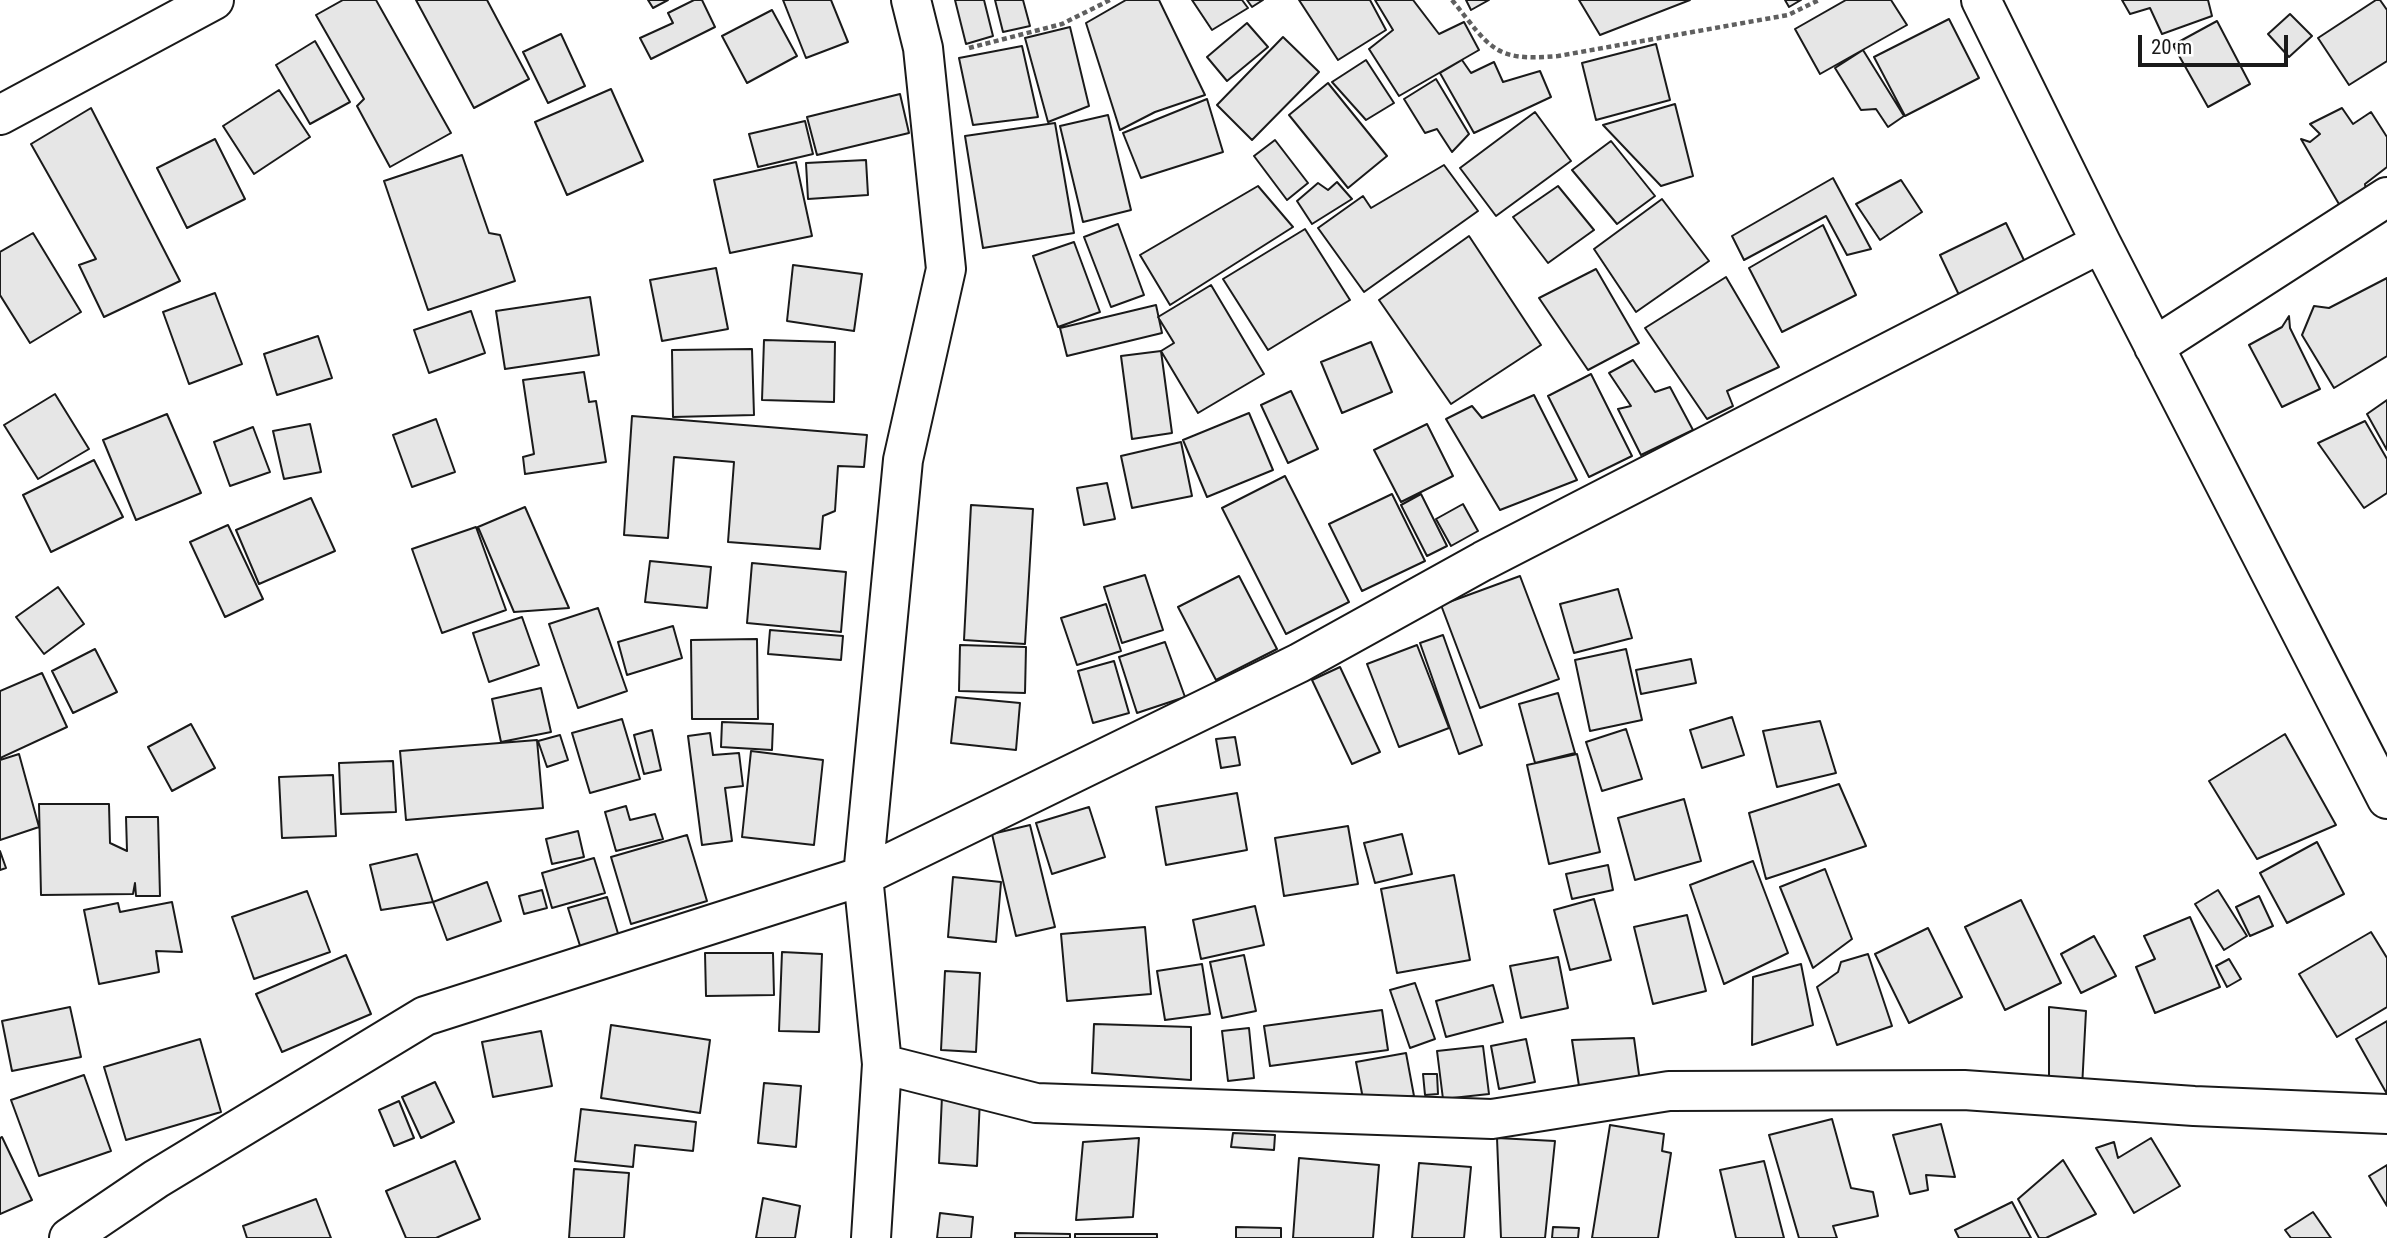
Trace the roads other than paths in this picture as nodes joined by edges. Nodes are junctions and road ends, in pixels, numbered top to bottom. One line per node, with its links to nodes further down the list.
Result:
1 (214, 0): 4 (street)
2 (911, 0): 9 (street)
3 (1981, 0): 6 (street)
4 (0, 115)
5 (2387, 197): 7 (street)
6 (2101, 243): 7 (street); 9 (street)
7 (2154, 347): 8 (street)
8 (2387, 799)
9 (863, 876): 10 (street); 12 (street)
10 (882, 1065): 11 (street); 13 (street)
11 (2387, 1114)
12 (69, 1238)
13 (871, 1238)

